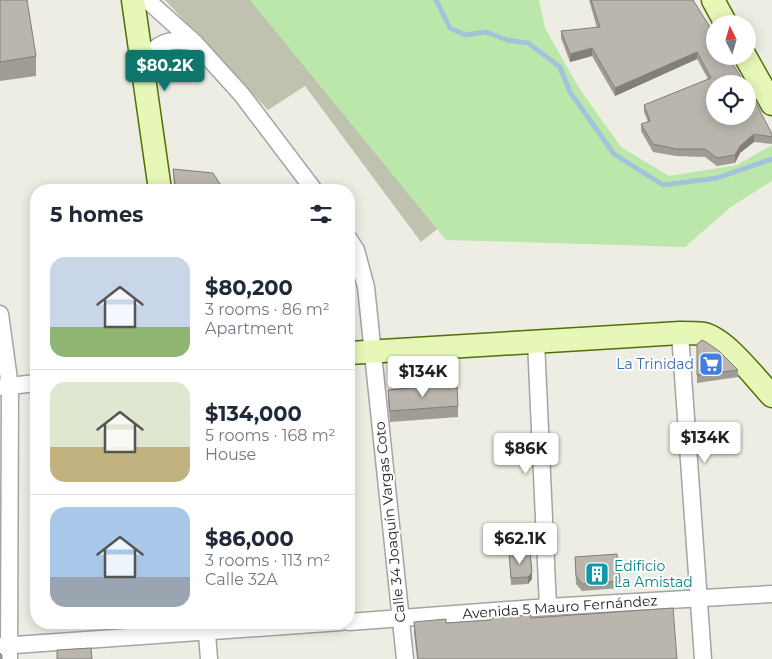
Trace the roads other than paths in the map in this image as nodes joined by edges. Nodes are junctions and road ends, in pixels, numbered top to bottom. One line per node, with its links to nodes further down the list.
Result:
1 (133, 0): 6 (street)
2 (147, 0): 5 (street)
3 (713, 0): 4 (street)
4 (721, 15)
5 (195, 43): 6 (street); 10 (street)
6 (142, 64): 9 (street)
7 (750, 65): 8 (street)
8 (772, 104)
9 (159, 184)
10 (309, 184)
11 (355, 248): 15 (street, Calle 34 Joaquín Vargas Coto)
12 (0, 314): 18 (street)
13 (680, 333): 14 (street); 19 (street); 21 (street)
14 (536, 341): 15 (street); 22 (street)
15 (372, 352): 16 (street); 23 (street, Calle 34 Joaquín Vargas Coto)
16 (355, 353)
17 (30, 385): 18 (street)
18 (5, 387): 27 (street)
19 (772, 396)
20 (772, 594): 21 (street, Avenida 5 Mauro Fernández)
21 (700, 597): 22 (street, Avenida 5 Mauro Fernández); 30 (street)
22 (548, 607): 23 (street, Avenida 5 Mauro Fernández)
23 (400, 618): 24 (street, Avenida 5 Mauro Fernández); 29 (street, Calle 34 Joaquín Vargas Coto)
24 (355, 622)
25 (197, 629): 27 (street)
26 (206, 629): 28 (street)
27 (6, 650)
28 (209, 659)
29 (405, 659)
30 (703, 659)

